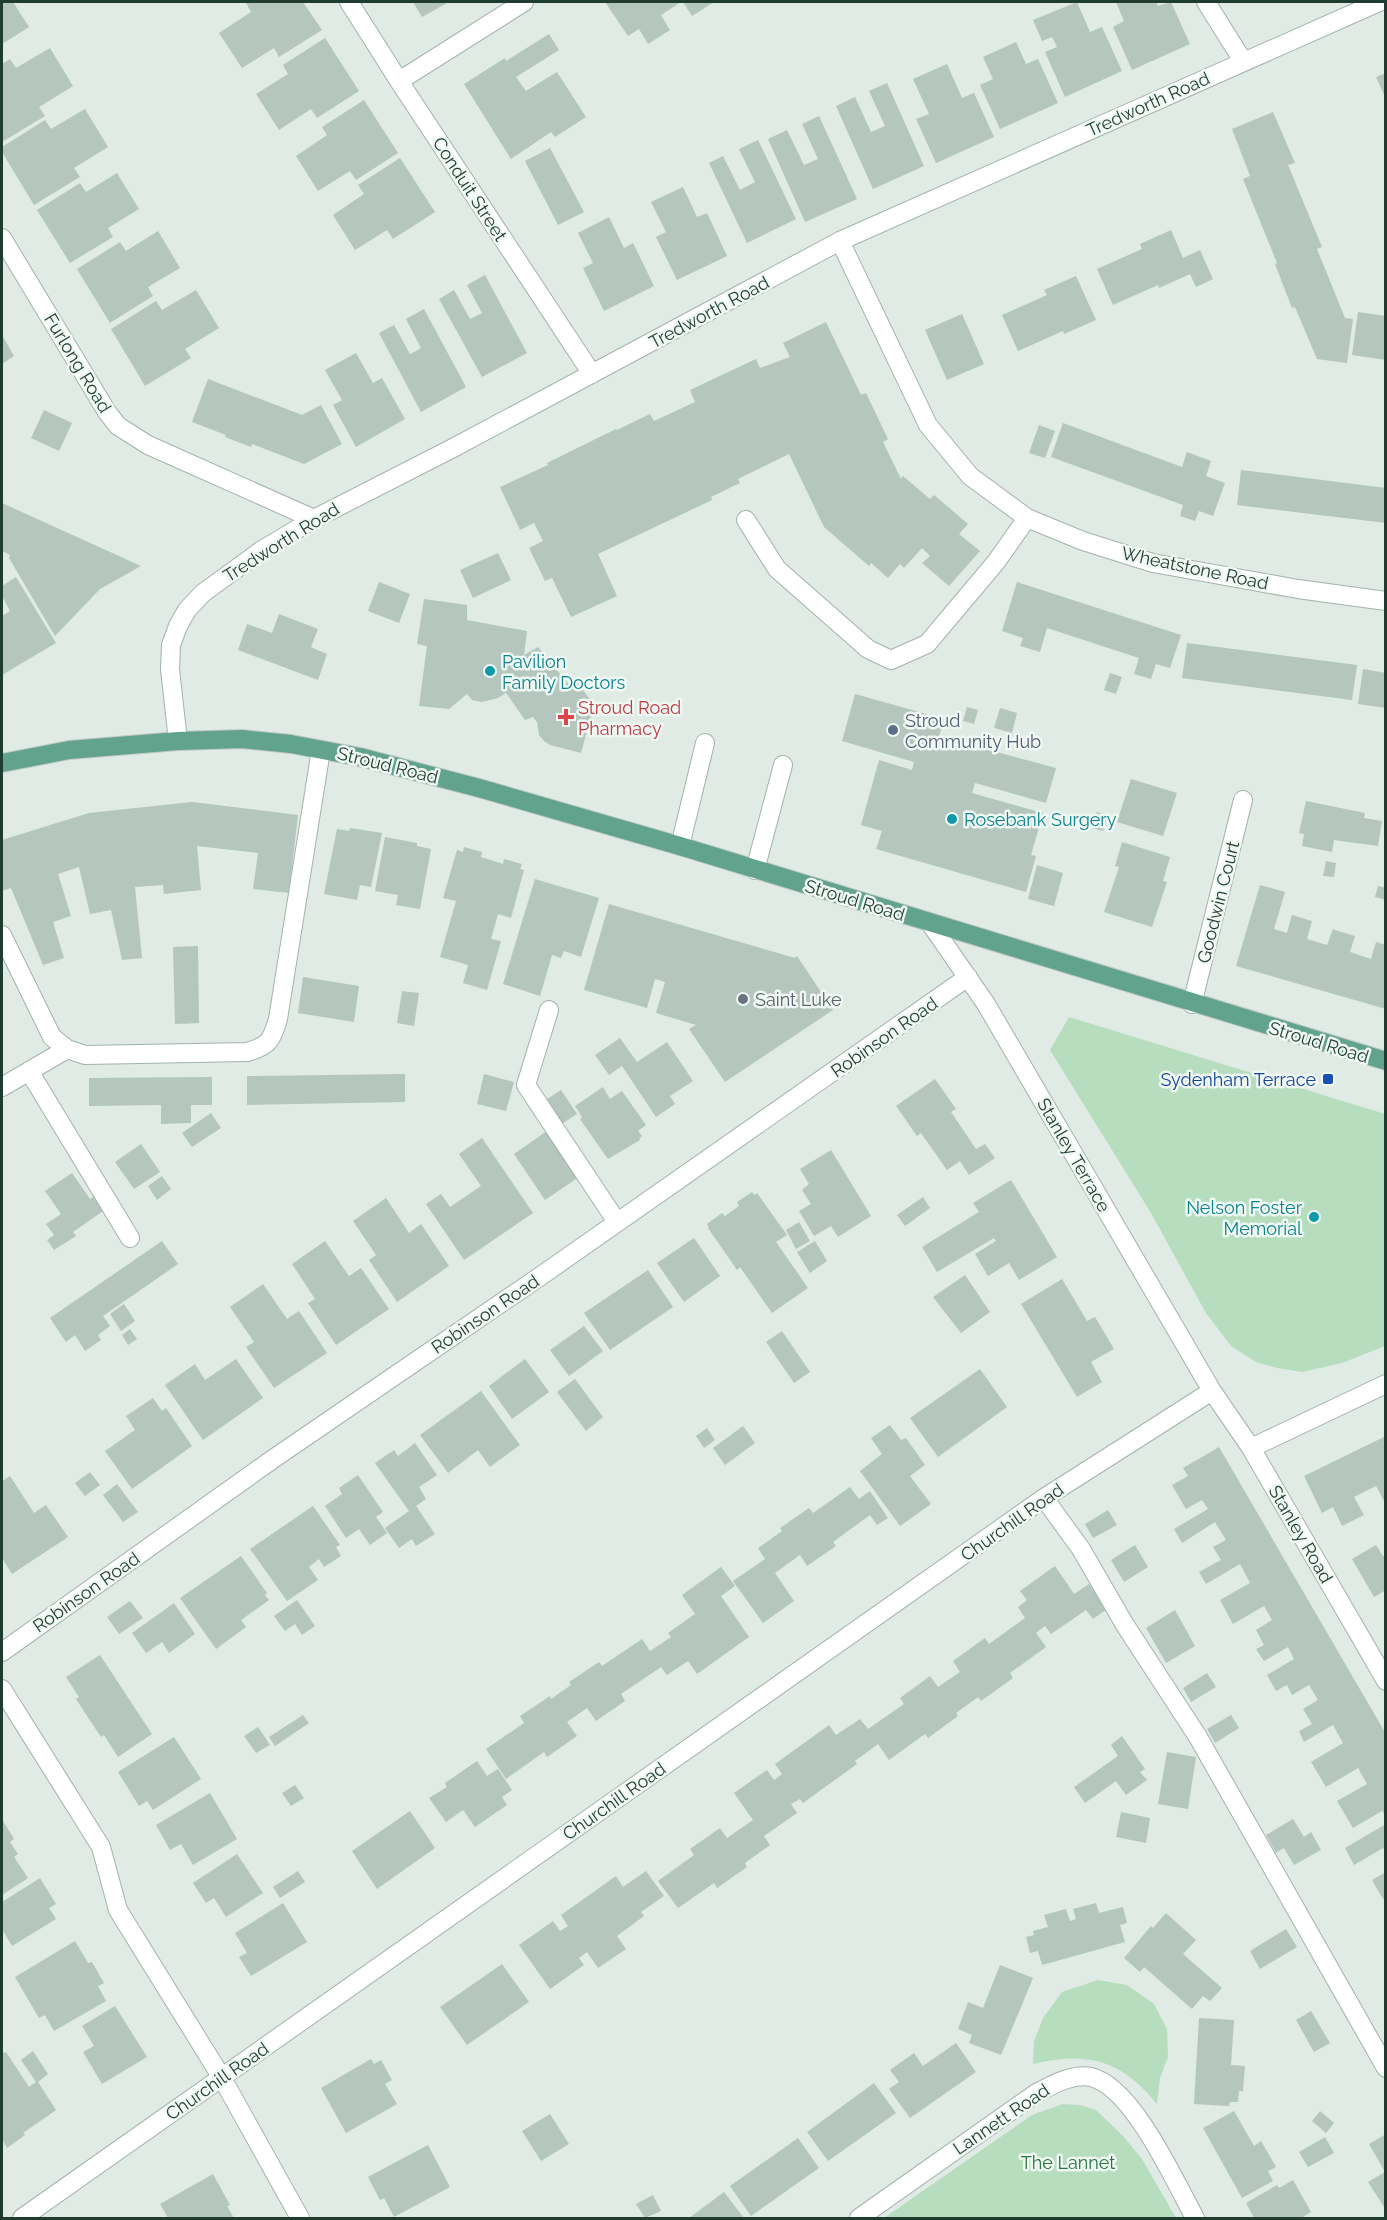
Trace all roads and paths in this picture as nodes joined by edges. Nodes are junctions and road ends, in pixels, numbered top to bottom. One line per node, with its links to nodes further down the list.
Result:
1 (349, 2): 6 (street, Conduit Street)
2 (524, 2): 6 (street)
3 (1206, 2): 5 (street)
4 (1378, 2): 5 (street, Tredworth Road)
5 (1243, 61): 8 (street, Tredworth Road)
6 (399, 81): 9 (street, Conduit Street)
7 (2, 238): 11 (street, Furlong Road)
8 (840, 241): 9 (street, Tredworth Road); 10 (street, Wheatstone Road)
9 (592, 374): 11 (street, Tredworth Road)
10 (1027, 518): 12 (street); 13 (street, Wheatstone Road)
11 (314, 519): 14 (street, Tredworth Road)
12 (746, 520)
13 (1386, 601)
14 (178, 741): 16 (main road, Stroud Road); 17 (main road, Stroud Road)
15 (705, 743): 20 (street)
16 (321, 750): 20 (main road, Stroud Road); 27 (street, Stroud Road)
17 (2, 763)
18 (783, 765): 21 (street)
19 (1243, 800): 25 (street, Goodwin Court)
20 (680, 846): 21 (main road, Stroud Road)
21 (755, 870): 22 (main road, Stroud Road)
22 (930, 923): 24 (street, Stanley Terrace); 25 (main road, Stroud Road)
23 (2, 934): 27 (street)
24 (968, 977): 31 (street, Robinson Road); 34 (street, Stanley Terrace)
25 (1192, 1004): 28 (main road, Stroud Road)
26 (549, 1010): 31 (street)
27 (67, 1048): 29 (street)
28 (1386, 1061)
29 (29, 1071): 30 (street); 32 (street)
30 (2, 1087)
31 (617, 1222): 37 (street, Robinson Road)
32 (130, 1238)
33 (1386, 1384): 35 (street)
34 (1212, 1391): 35 (street, Stanley Road); 36 (street, Churchill Road)
35 (1251, 1448): 38 (street, Stanley Road)
36 (1044, 1498): 40 (street); 41 (street, Churchill Road)
37 (2, 1652)
38 (1386, 1681)
39 (2, 1689): 41 (street)
40 (1386, 2068)
41 (222, 2078): 42 (street, Churchill Road); 43 (street)
42 (22, 2218)
43 (300, 2218)
44 (859, 2218): 45 (street, Lannett Road)
45 (1195, 2218)

